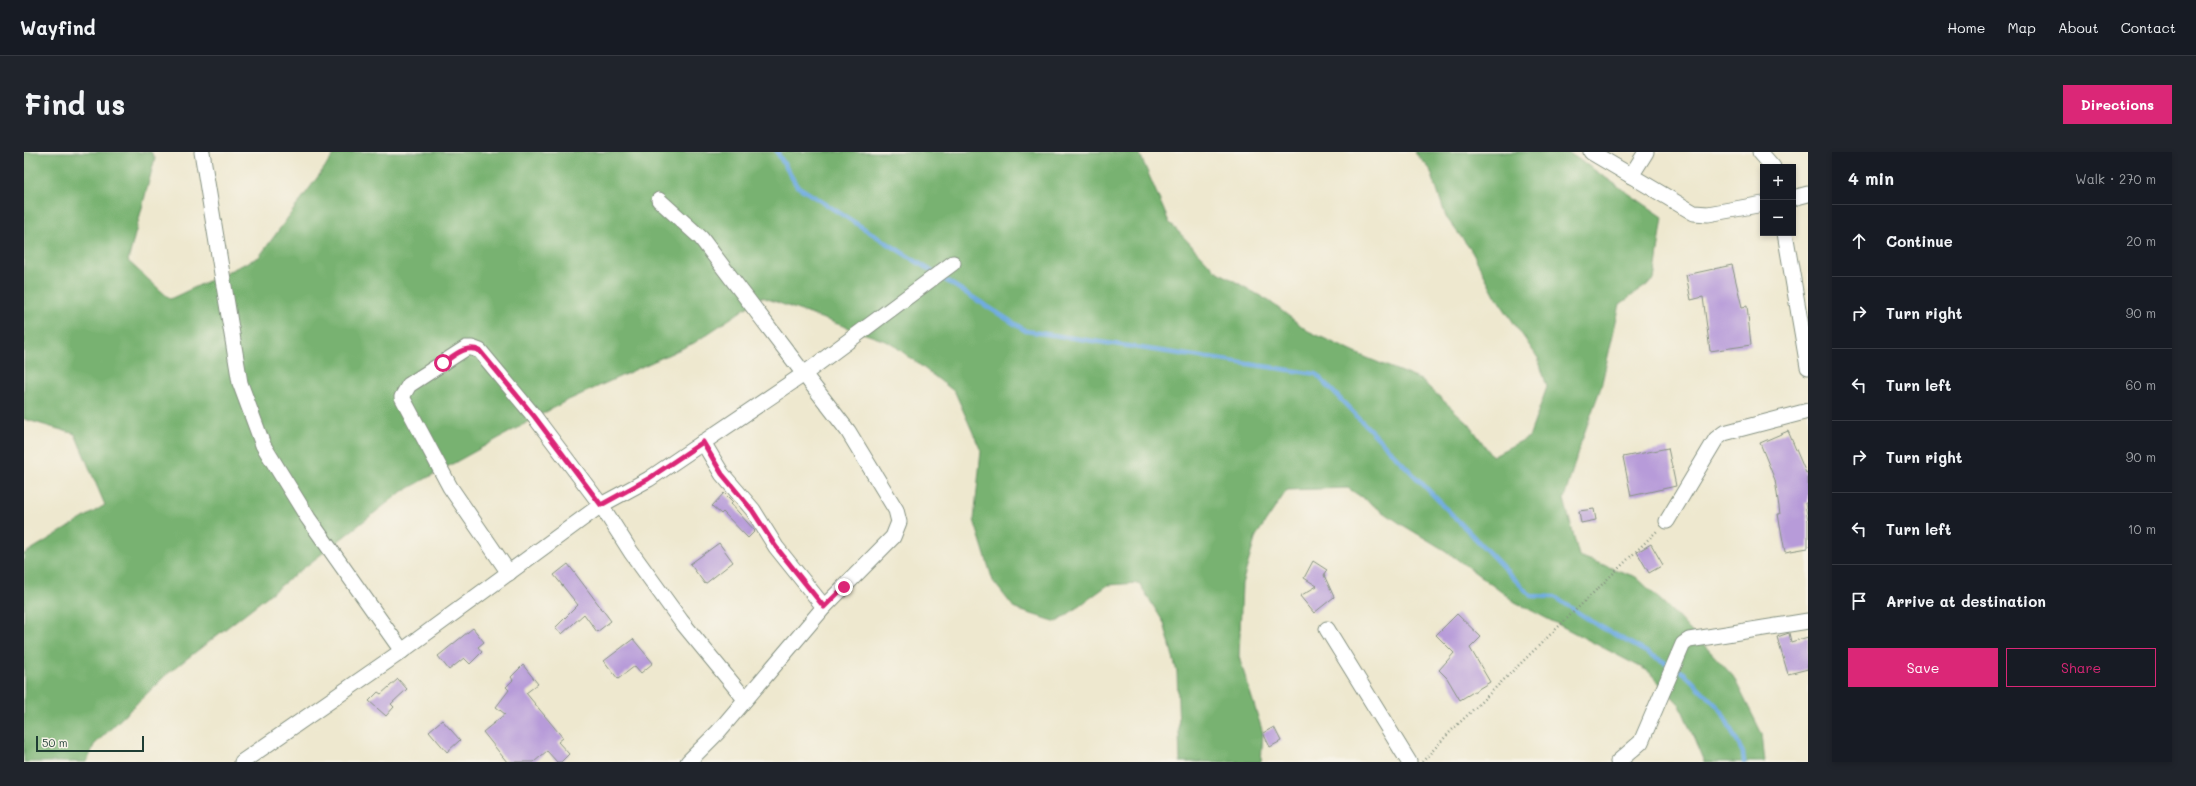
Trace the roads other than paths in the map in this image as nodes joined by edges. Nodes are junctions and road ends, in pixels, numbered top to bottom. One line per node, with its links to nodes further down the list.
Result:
1 (202, 152): 21 (street)
2 (1591, 152): 6 (street)
3 (1646, 152): 6 (street)
4 (1760, 152): 5 (street)
5 (1770, 164)
6 (1631, 176): 8 (street)
7 (659, 200): 12 (street)
8 (1760, 205)
9 (1786, 236): 11 (street)
10 (953, 263): 12 (street)
11 (1808, 367)
12 (804, 374): 14 (street); 18 (street)
13 (1808, 411): 16 (street)
14 (703, 442): 15 (street); 18 (street)
15 (601, 505): 17 (street); 17 (street); 22 (street)
16 (1667, 521)
17 (509, 573): 21 (street)
18 (824, 607): 22 (street)
19 (1808, 621): 26 (street)
20 (1327, 629): 25 (street)
21 (402, 651): 23 (street)
22 (745, 699): 24 (street)
23 (246, 761)
24 (688, 762)
25 (1409, 762)
26 (1618, 762)

